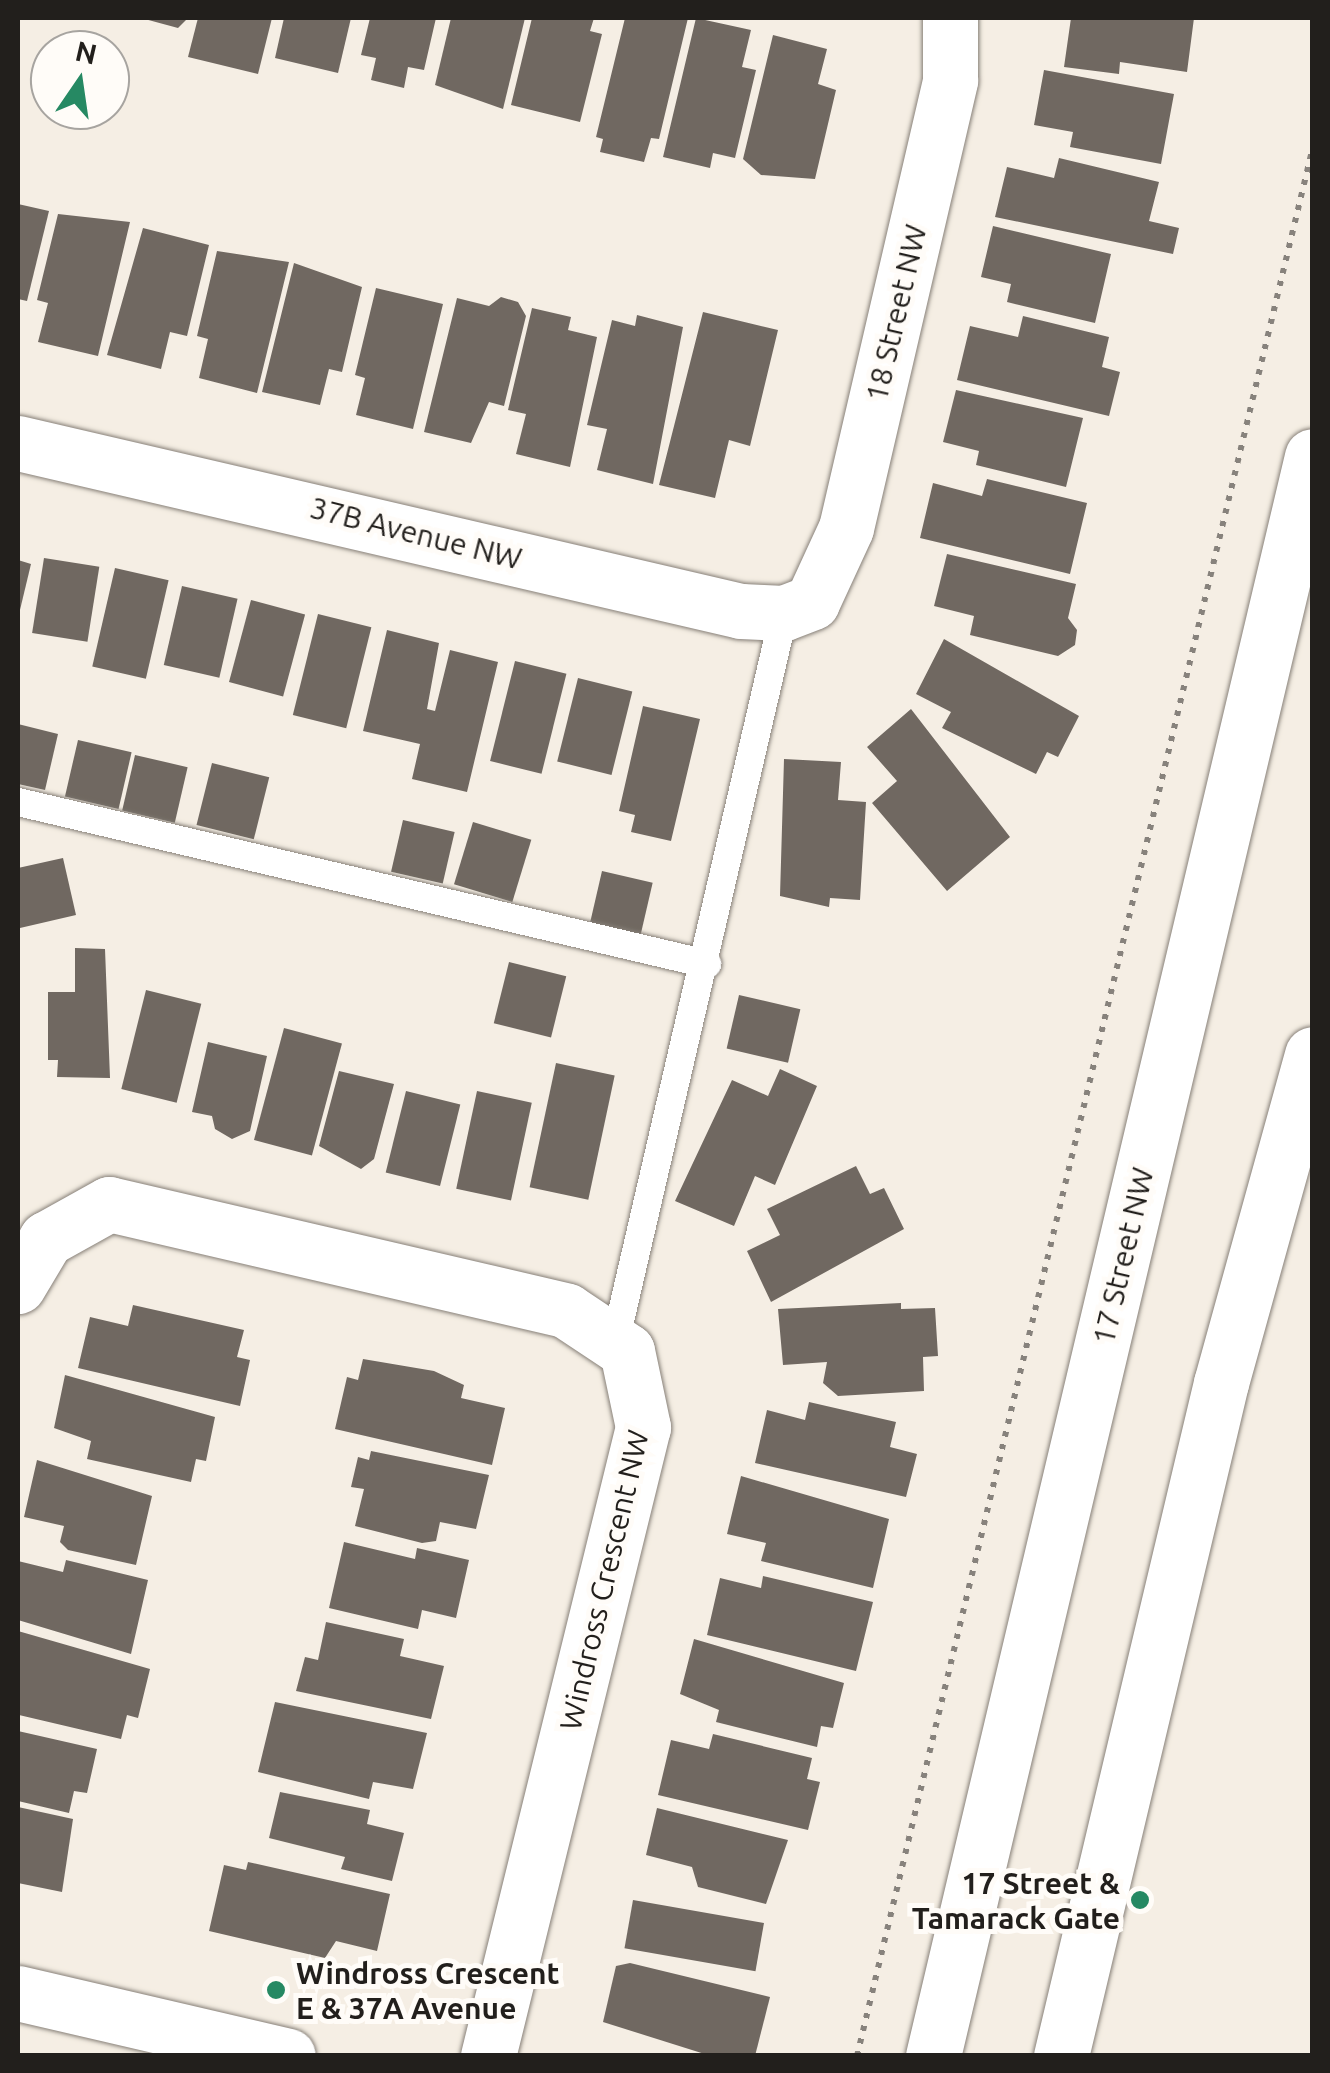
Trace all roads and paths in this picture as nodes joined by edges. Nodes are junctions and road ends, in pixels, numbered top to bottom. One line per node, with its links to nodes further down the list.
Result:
1 (950, 18): 5 (street, 18 Street NW)
2 (1312, 150): 14 (path)
3 (18, 444): 5 (street, 37B Avenue NW)
4 (1312, 456): 15 (street, 17 Street NW)
5 (798, 608): 7 (lane)
6 (18, 802): 7 (lane)
7 (707, 964): 10 (lane)
8 (1312, 1054): 16 (street)
9 (18, 1286): 10 (street)
10 (616, 1338): 13 (street, Windross Crescent NW)
11 (18, 1994): 12 (street)
12 (288, 2056)
13 (488, 2056)
14 (858, 2056)
15 (932, 2056)
16 (1061, 2056)

